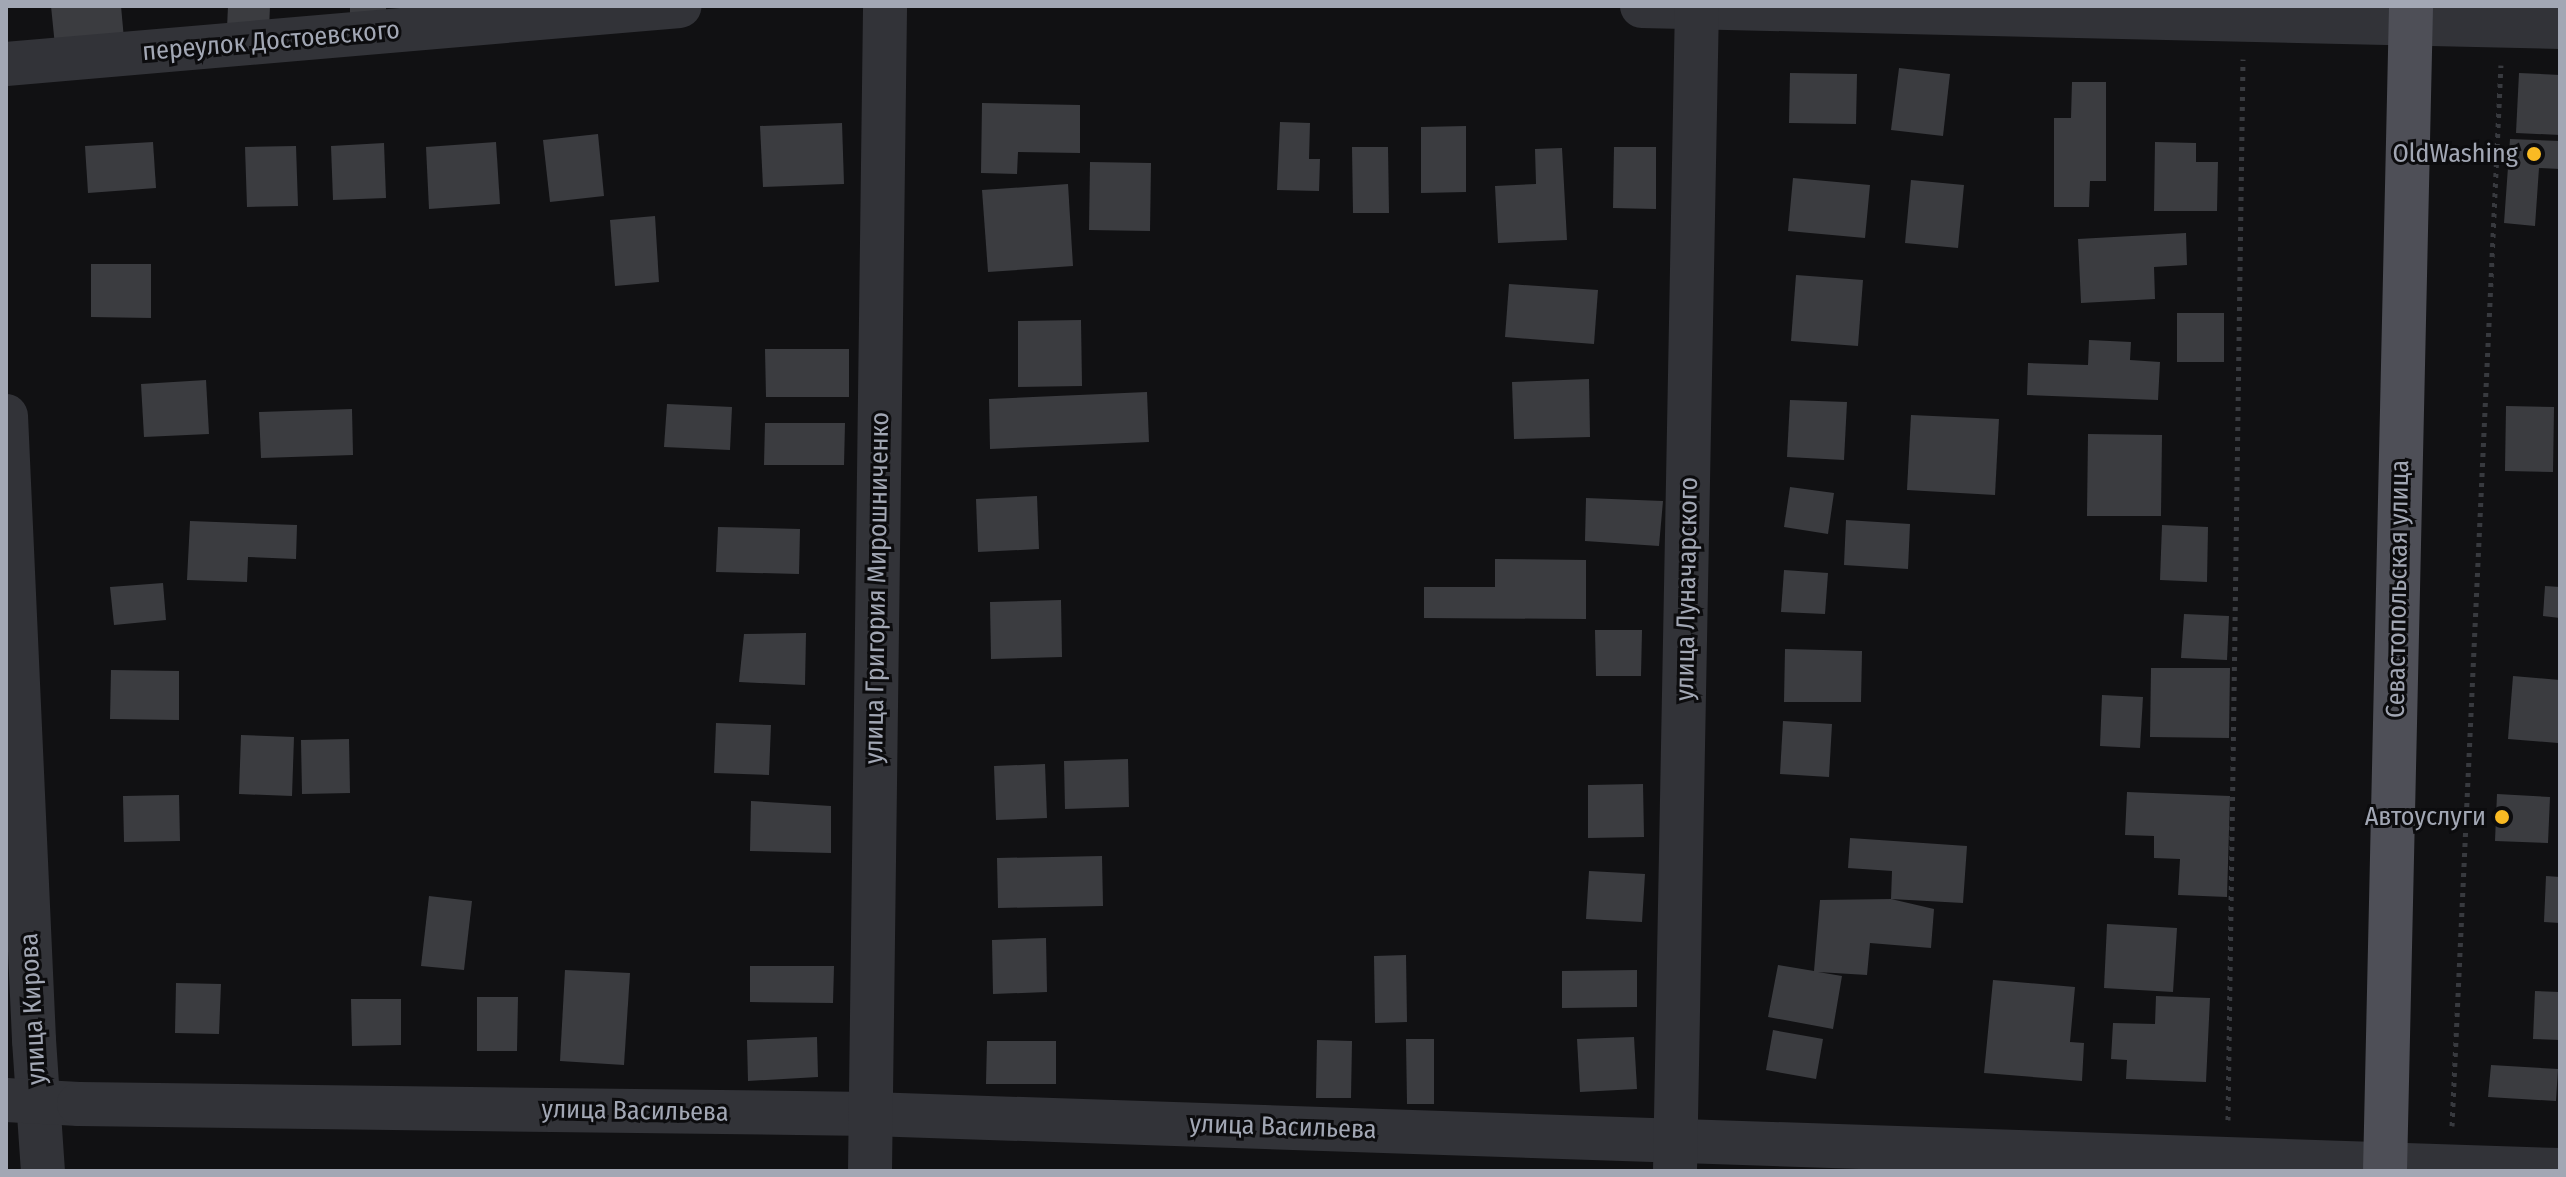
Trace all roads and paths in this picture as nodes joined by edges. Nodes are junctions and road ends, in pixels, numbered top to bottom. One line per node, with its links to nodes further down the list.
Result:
1 (680, 6): 9 (street, переулок Достоевского)
2 (885, 6): 12 (street, улица Григория Мирошниченко)
3 (1642, 6): 4 (street)
4 (1697, 7): 6 (street); 14 (street, улица Луначарского)
5 (2410, 16): 6 (street); 7 (street); 16 (main road, Севастопольская улица)
6 (2244, 21): 13 (path)
7 (2502, 26): 8 (street); 15 (path)
8 (2560, 27)
9 (6, 64)
10 (6, 416): 11 (street, улица Кирова)
11 (22, 1100): 12 (street, улица Васильева); 18 (street, улица Кирова)
12 (870, 1114): 14 (street, улица Васильева); 19 (street, улица Григория Мирошниченко)
13 (2227, 1120)
14 (1676, 1155): 16 (street, улица Васильева)
15 (2450, 1166): 16 (street, улица Васильева); 17 (street, улица Васильева)
16 (2385, 1167)
17 (2560, 1170)
18 (43, 1171)
19 (870, 1171)

